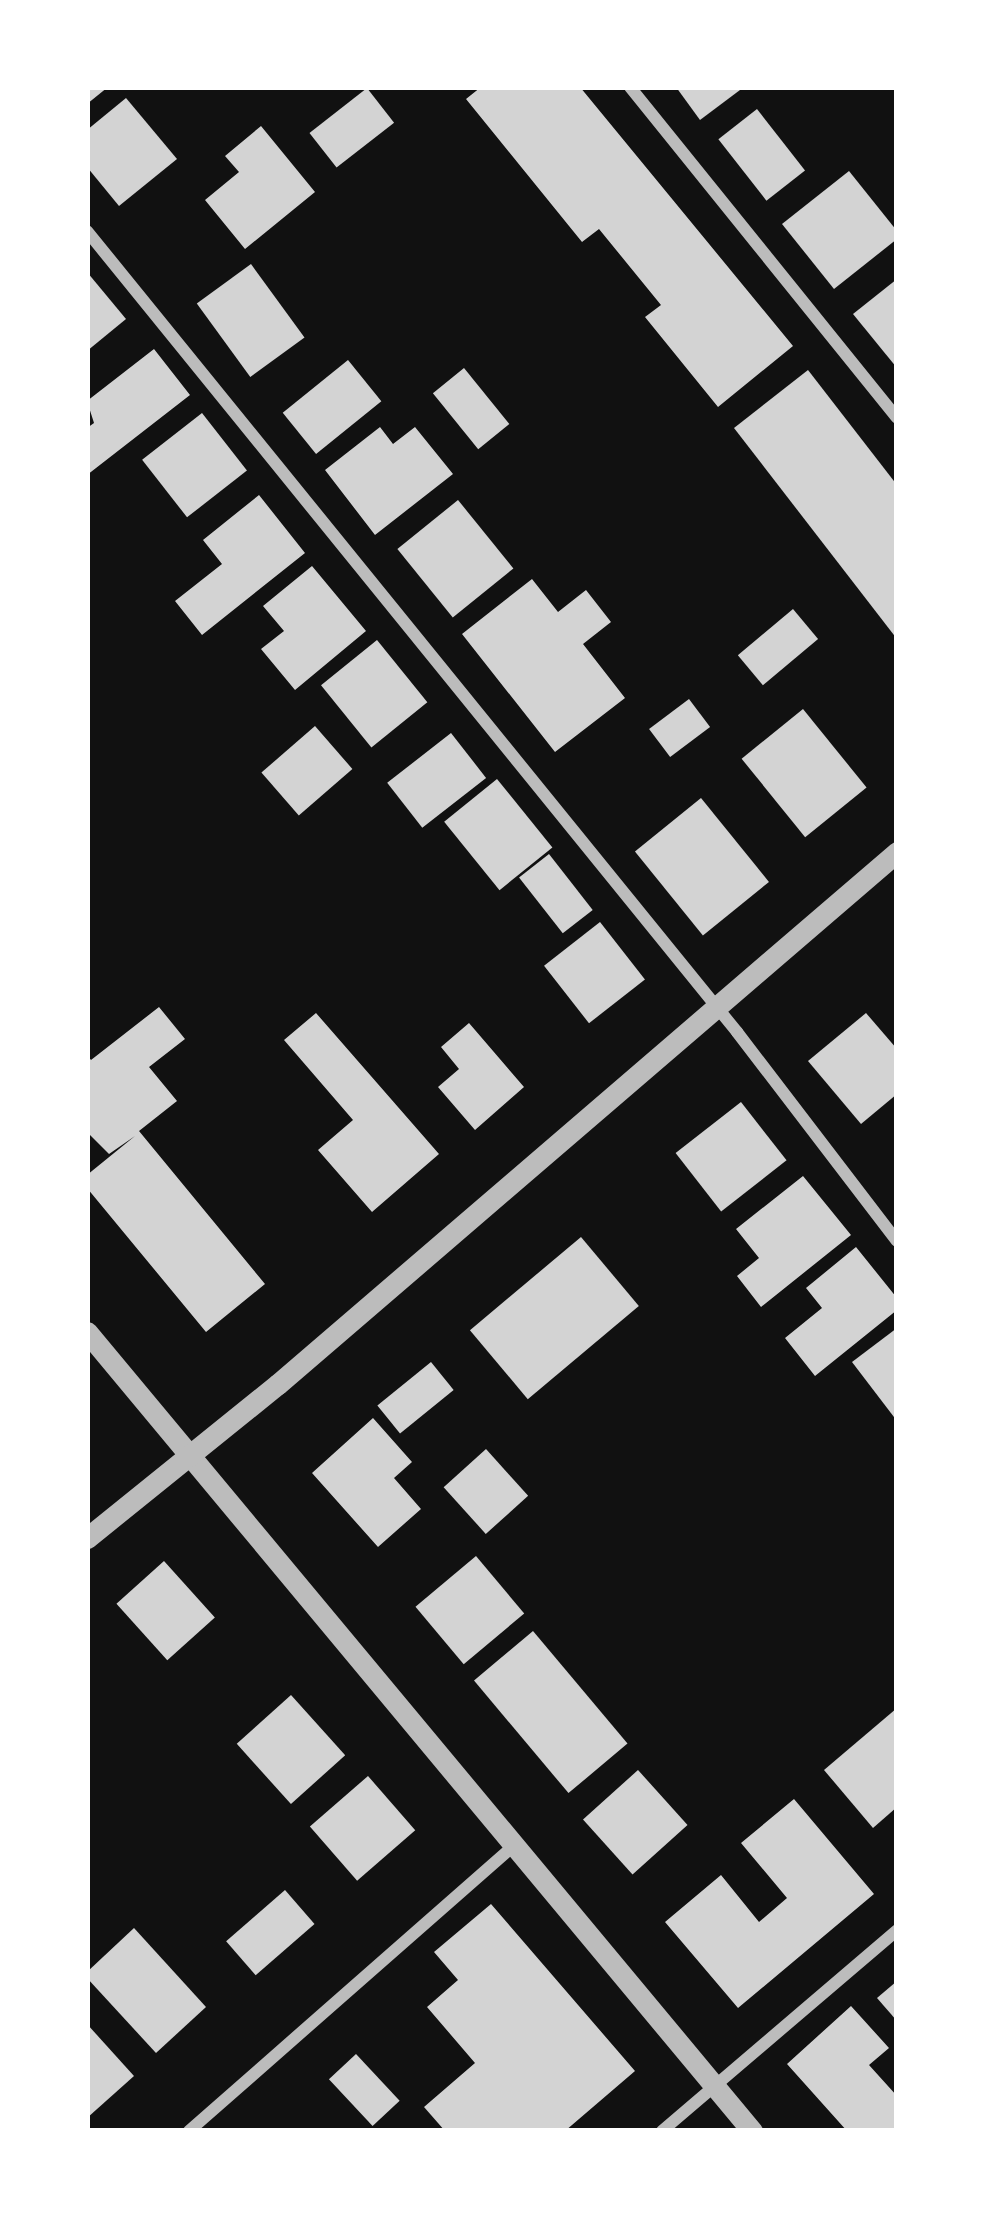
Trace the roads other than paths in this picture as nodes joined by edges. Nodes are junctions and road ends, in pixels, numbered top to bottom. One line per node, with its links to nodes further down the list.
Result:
1 (630, 87): 3 (street)
2 (87, 231): 5 (street)
3 (897, 418)
4 (897, 852): 5 (street)
5 (716, 1007): 6 (street); 8 (street)
6 (897, 1241)
7 (87, 1332): 8 (street)
8 (184, 1455): 9 (street); 10 (street)
9 (87, 1538)
10 (517, 1843): 12 (street); 13 (street)
11 (897, 1930): 12 (street)
12 (714, 2086): 14 (street); 15 (street)
13 (189, 2131)
14 (662, 2131)
15 (752, 2131)

